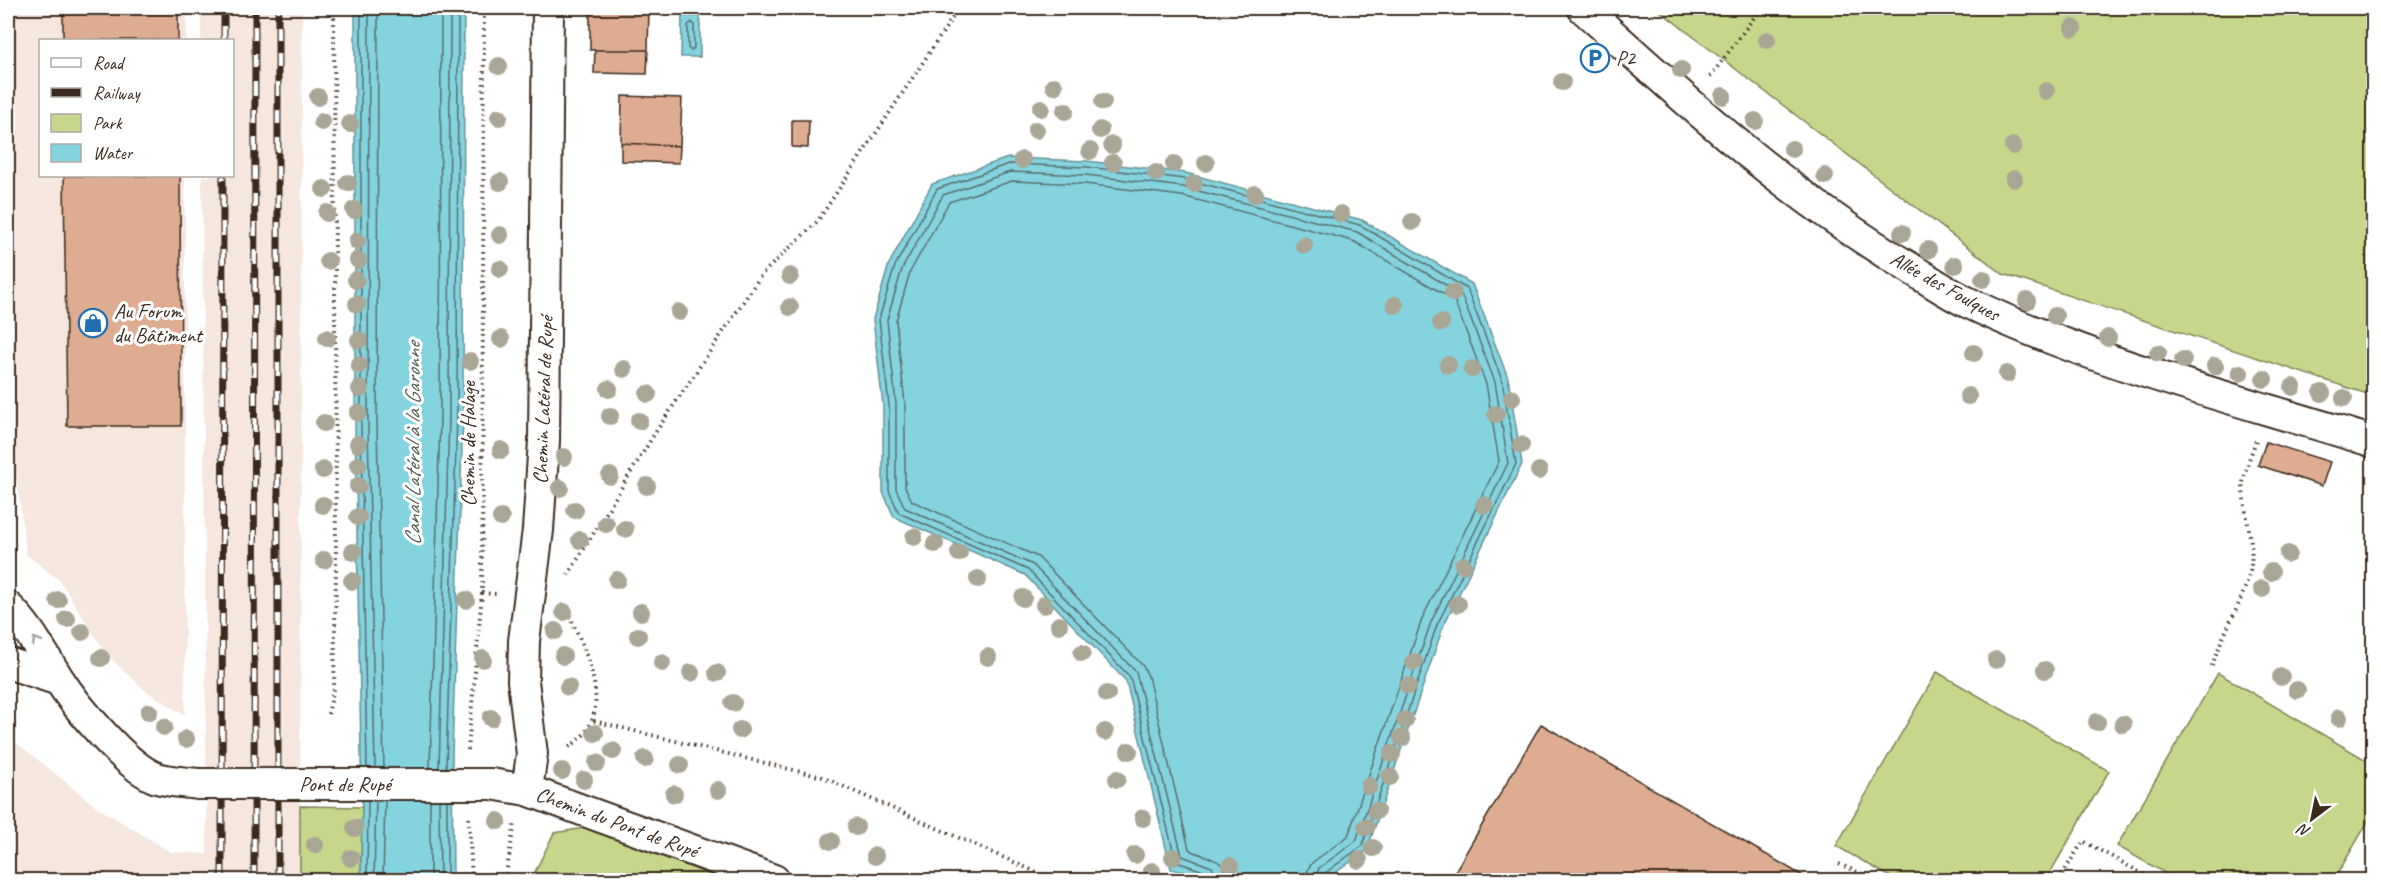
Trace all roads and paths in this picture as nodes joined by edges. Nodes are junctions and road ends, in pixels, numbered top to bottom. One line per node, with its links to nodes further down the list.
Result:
1 (334, 8): 16 (path)
2 (484, 8): 18 (path, Chemin de Halage)
3 (548, 8): 19 (street, Chemin Latéral de Rupé)
4 (959, 8): 10 (path)
5 (1583, 8): 7 (street, Allée des Foulques)
6 (1761, 8): 7 (path)
7 (1691, 105): 8 (street, Allée des Foulques)
8 (2265, 407): 9 (street, Allée des Foulques); 14 (path)
9 (2373, 442)
10 (564, 582)
11 (562, 601): 17 (path)
12 (8, 607): 15 (street, one-way to 12)
13 (8, 663): 15 (street)
14 (2212, 666)
15 (59, 680): 20 (street, Pont de Rupé, bridge)
16 (328, 714)
17 (594, 721): 19 (path); 27 (path)
18 (468, 752)
19 (532, 754): 21 (street, Chemin Latéral de Rupé)
20 (491, 784): 21 (street, Chemin du Pont de Rupé)
21 (526, 790): 25 (path); 26 (street, Chemin du Pont de Rupé)
22 (469, 816): 24 (path)
23 (1839, 864): 28 (path)
24 (472, 880)
25 (505, 880)
26 (774, 880)
27 (1054, 880)
28 (1876, 880)
29 (2060, 880): 30 (path)
30 (2154, 880)

